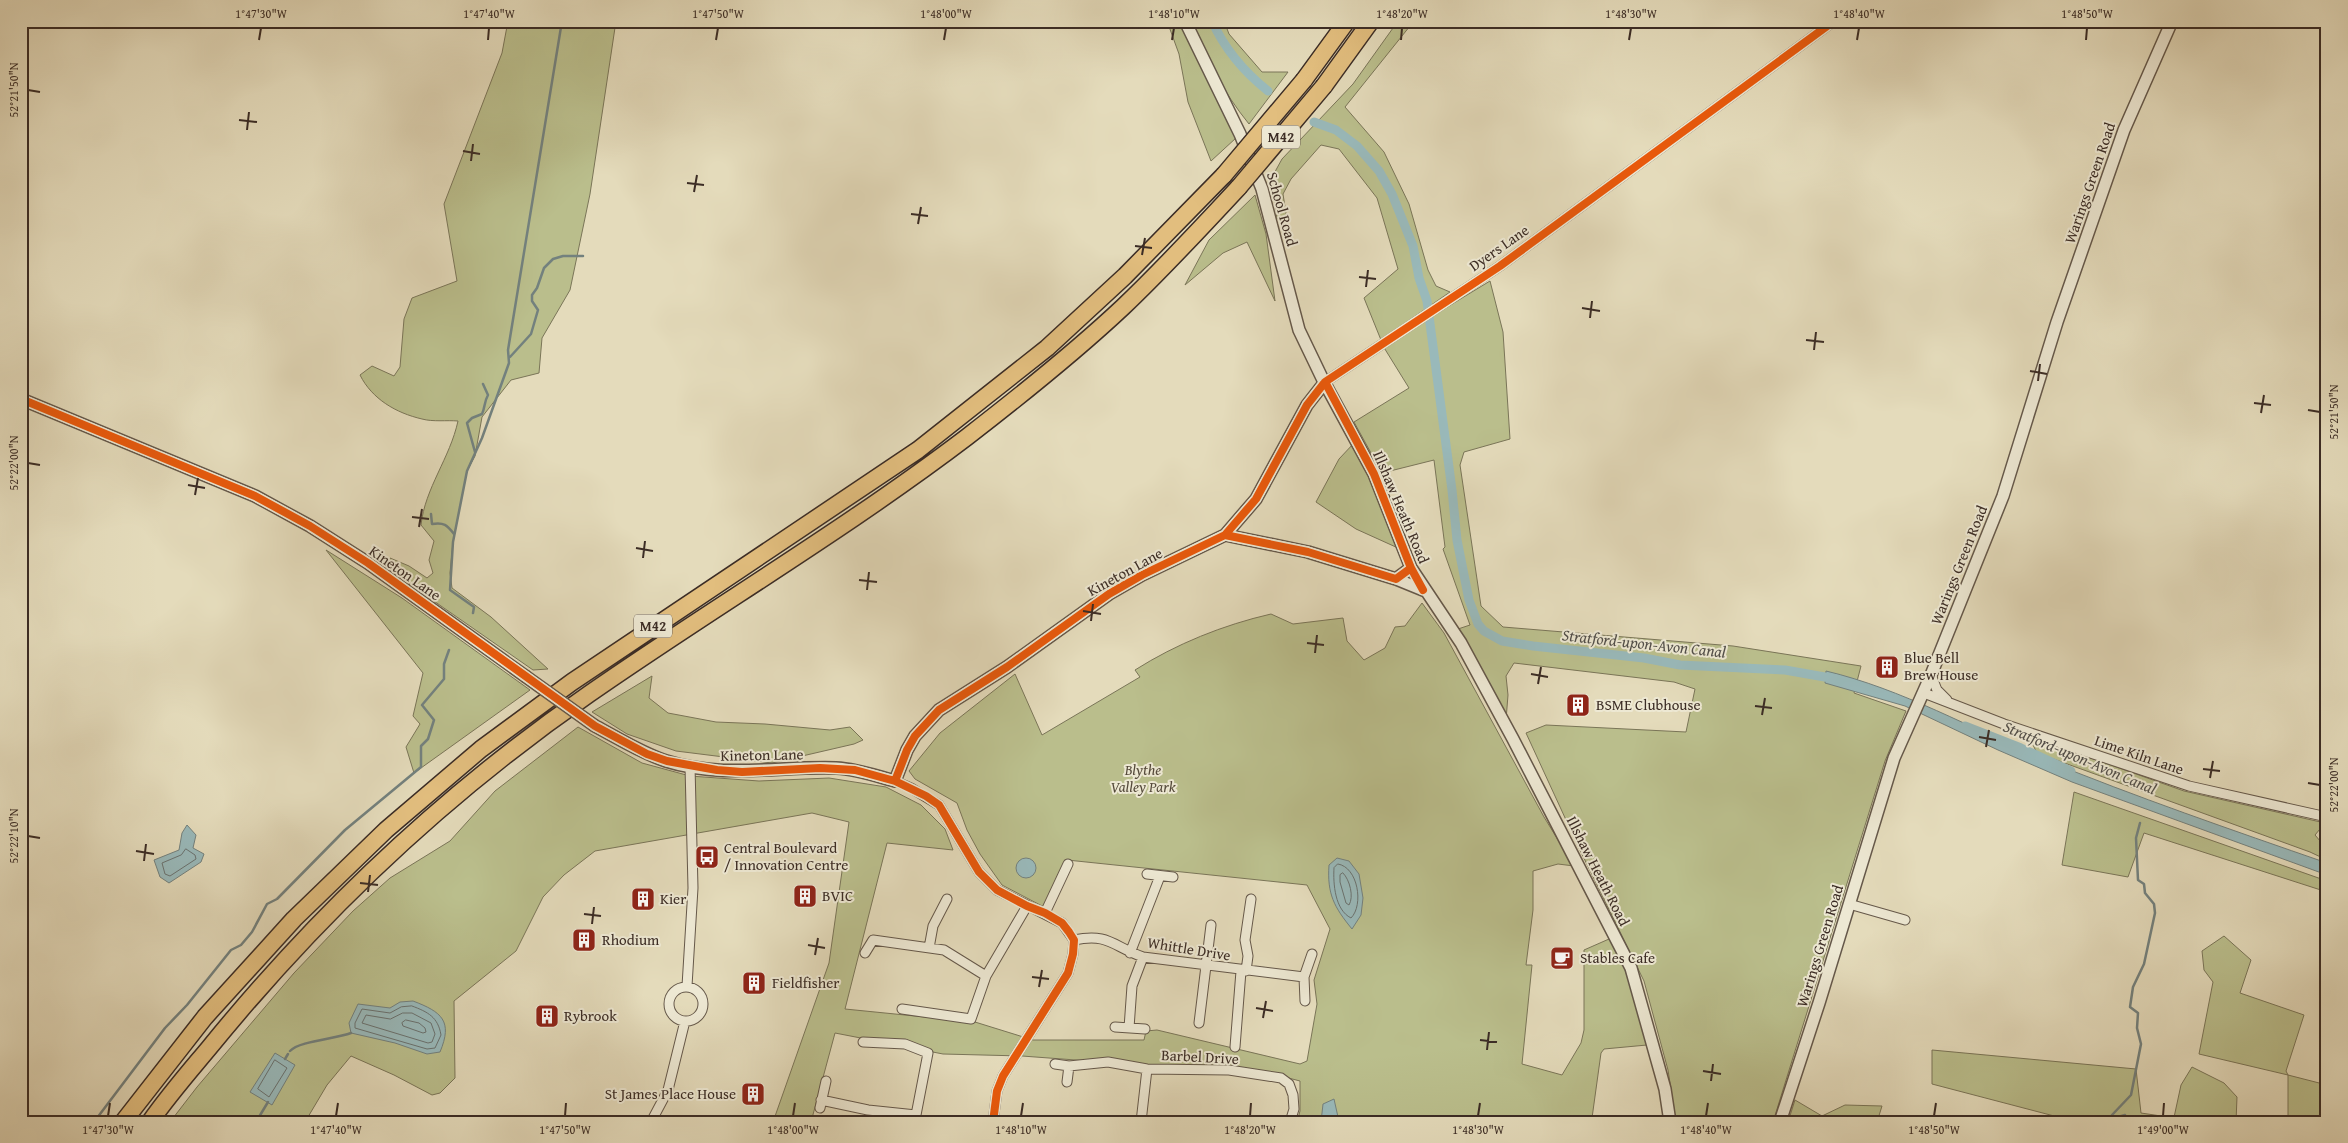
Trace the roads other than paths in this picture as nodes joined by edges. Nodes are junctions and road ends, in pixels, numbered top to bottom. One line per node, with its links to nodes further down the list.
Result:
1 (1185, 21): 6 (street, School Road)
2 (1347, 21): 55 (highway, M42, bridge)
3 (1370, 21): 56 (highway, M42, bridge)
4 (1834, 21): 6 (street, Dyers Lane)
5 (2172, 21): 12 (street, Warings Green Road)
6 (1325, 382): 8 (street, Dyers Lane); 9 (street, Illshaw Heath Road)
7 (21, 399): 15 (street, Kineton Lane, bridge)
8 (1225, 535): 10 (street); 16 (street, Kineton Lane)
9 (1411, 568): 10 (street); 11 (street, Illshaw Heath Road)
10 (1396, 580): 11 (street)
11 (1424, 590): 61 (street, Illshaw Heath Road)
12 (1931, 675): 13 (street, Warings Green Road); 14 (street)
13 (1922, 697): 14 (street, Lime Kiln Lane); 24 (street, Warings Green Road)
14 (1947, 701): 17 (street, Lime Kiln Lane)
15 (690, 766): 16 (street, Kineton Lane); 39 (street)
16 (895, 781): 25 (street)
17 (2327, 816)
18 (1068, 864): 26 (street)
19 (1147, 874): 20 (street)
20 (1160, 876): 21 (street); 32 (street)
21 (1173, 877)
22 (947, 899): 30 (street)
23 (1251, 899): 36 (street)
24 (1849, 904): 27 (street); 62 (street, Warings Green Road)
25 (1027, 906): 26 (street); 37 (street)
26 (1045, 913): 29 (street)
27 (1906, 920)
28 (1211, 925): 35 (street)
29 (1074, 940): 32 (street, Whittle Drive); 58 (street)
30 (929, 948): 31 (street); 37 (street)
31 (865, 953)
32 (1130, 953): 34 (street, Whittle Drive)
33 (1312, 954): 38 (street)
34 (1143, 958): 35 (street, Whittle Drive); 45 (street)
35 (1206, 966): 36 (street, Whittle Drive); 43 (street)
36 (1243, 971): 38 (street, Whittle Drive); 48 (street)
37 (986, 976): 41 (street)
38 (1304, 977): 40 (street)
39 (687, 986): 42 (street); 42 (street)
40 (1305, 1000)
41 (902, 1009)
42 (685, 1021): 57 (street)
43 (1199, 1023)
44 (1115, 1027): 45 (street)
45 (1129, 1028): 46 (street)
46 (1145, 1029)
47 (863, 1042): 54 (street)
48 (1235, 1047)
49 (1055, 1064): 50 (street, Barbel Drive)
50 (1069, 1066): 51 (street, Barbel Drive); 53 (street)
51 (1147, 1069): 59 (street); 60 (street, Barbel Drive)
52 (826, 1081): 54 (street)
53 (1067, 1082)
54 (917, 1118)
55 (123, 1122)
56 (150, 1122)
57 (651, 1122)
58 (993, 1122)
59 (1141, 1122)
60 (1290, 1122)
61 (1670, 1122)
62 (1780, 1122)

